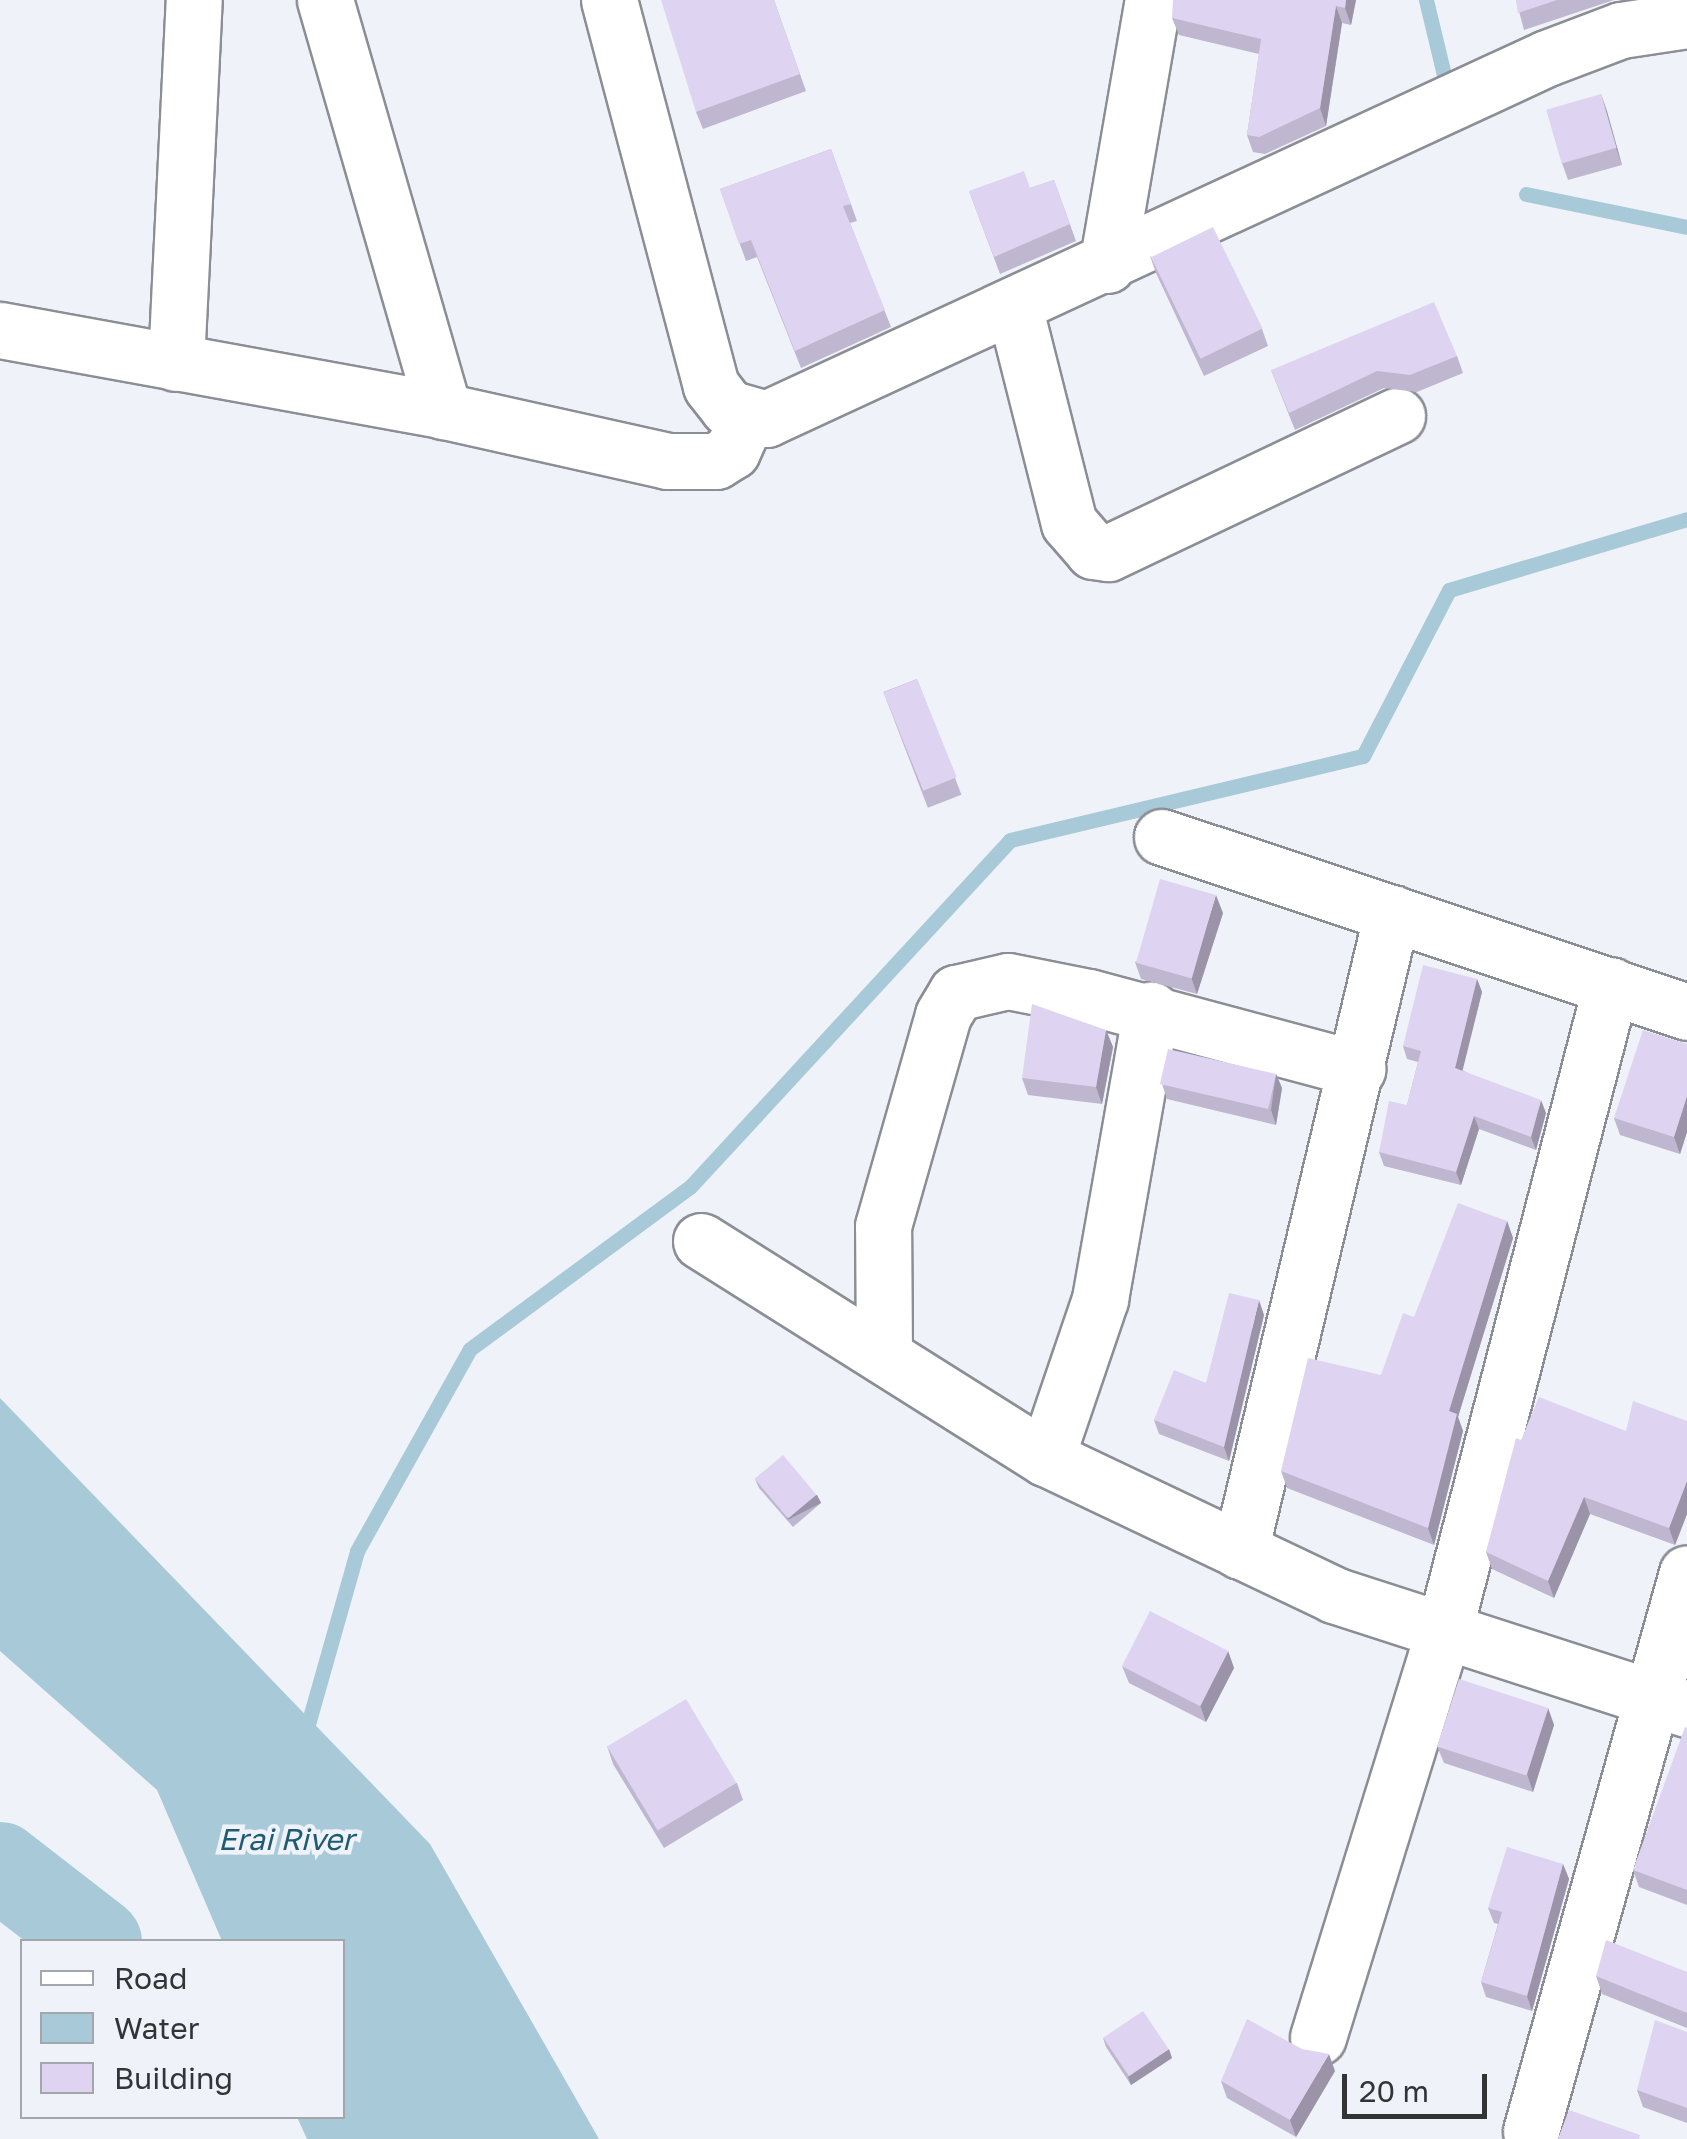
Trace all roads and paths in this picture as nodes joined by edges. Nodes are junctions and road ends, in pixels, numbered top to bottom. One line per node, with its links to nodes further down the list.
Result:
1 (194, 0): 9 (street)
2 (324, 0): 10 (street)
3 (609, 0): 12 (street)
4 (1153, 0): 6 (street)
5 (1687, 20): 6 (street)
6 (1107, 265): 7 (street)
7 (1014, 306): 11 (street); 12 (street)
8 (0, 330): 9 (street)
9 (176, 362): 10 (street)
10 (444, 411): 12 (street)
11 (1397, 416)
12 (747, 417)
13 (1162, 837): 14 (street)
14 (1392, 912): 15 (street); 18 (street)
15 (1611, 985): 17 (street); 24 (street)
16 (1152, 1008): 18 (street); 20 (street); 21 (street)
17 (1687, 1012)
18 (1357, 1070): 22 (street)
19 (701, 1241): 20 (street)
20 (884, 1356): 21 (street)
21 (1046, 1458): 22 (street)
22 (1240, 1550): 24 (street)
23 (1687, 1573): 25 (street)
24 (1444, 1632): 25 (street); 26 (street)
25 (1671, 1704): 27 (street)
26 (1318, 2037)
27 (1532, 2131)

